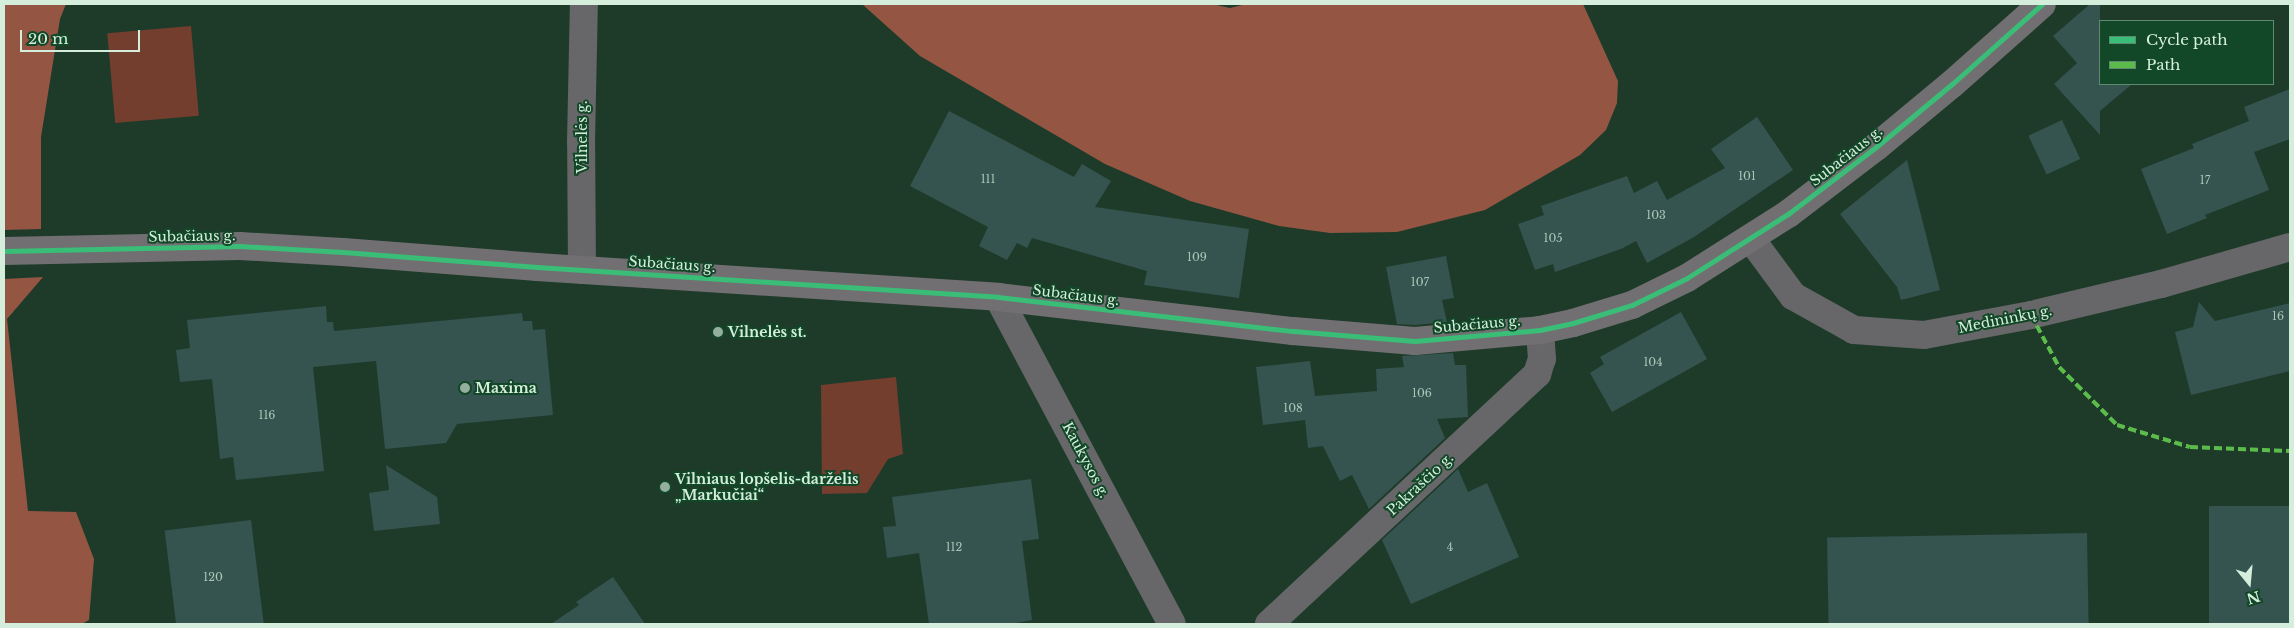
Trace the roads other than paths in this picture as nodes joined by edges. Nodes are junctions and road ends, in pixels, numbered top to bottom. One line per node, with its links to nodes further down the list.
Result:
1 (584, 4): 6 (street, Vilnelės g.)
2 (2042, 4): 3 (street, Subačiaus g.)
3 (1751, 238): 4 (street, Medininkų g.); 8 (street, Subačiaus g.)
4 (2290, 247)
5 (4, 251): 6 (street, Subačiaus g.)
6 (582, 270): 7 (street, Subačiaus g.)
7 (998, 297): 8 (street, Subačiaus g.); 9 (street, Kaukysos g.)
8 (1540, 330): 10 (street, Pakraščio g.)
9 (1172, 624)
10 (1269, 624)

